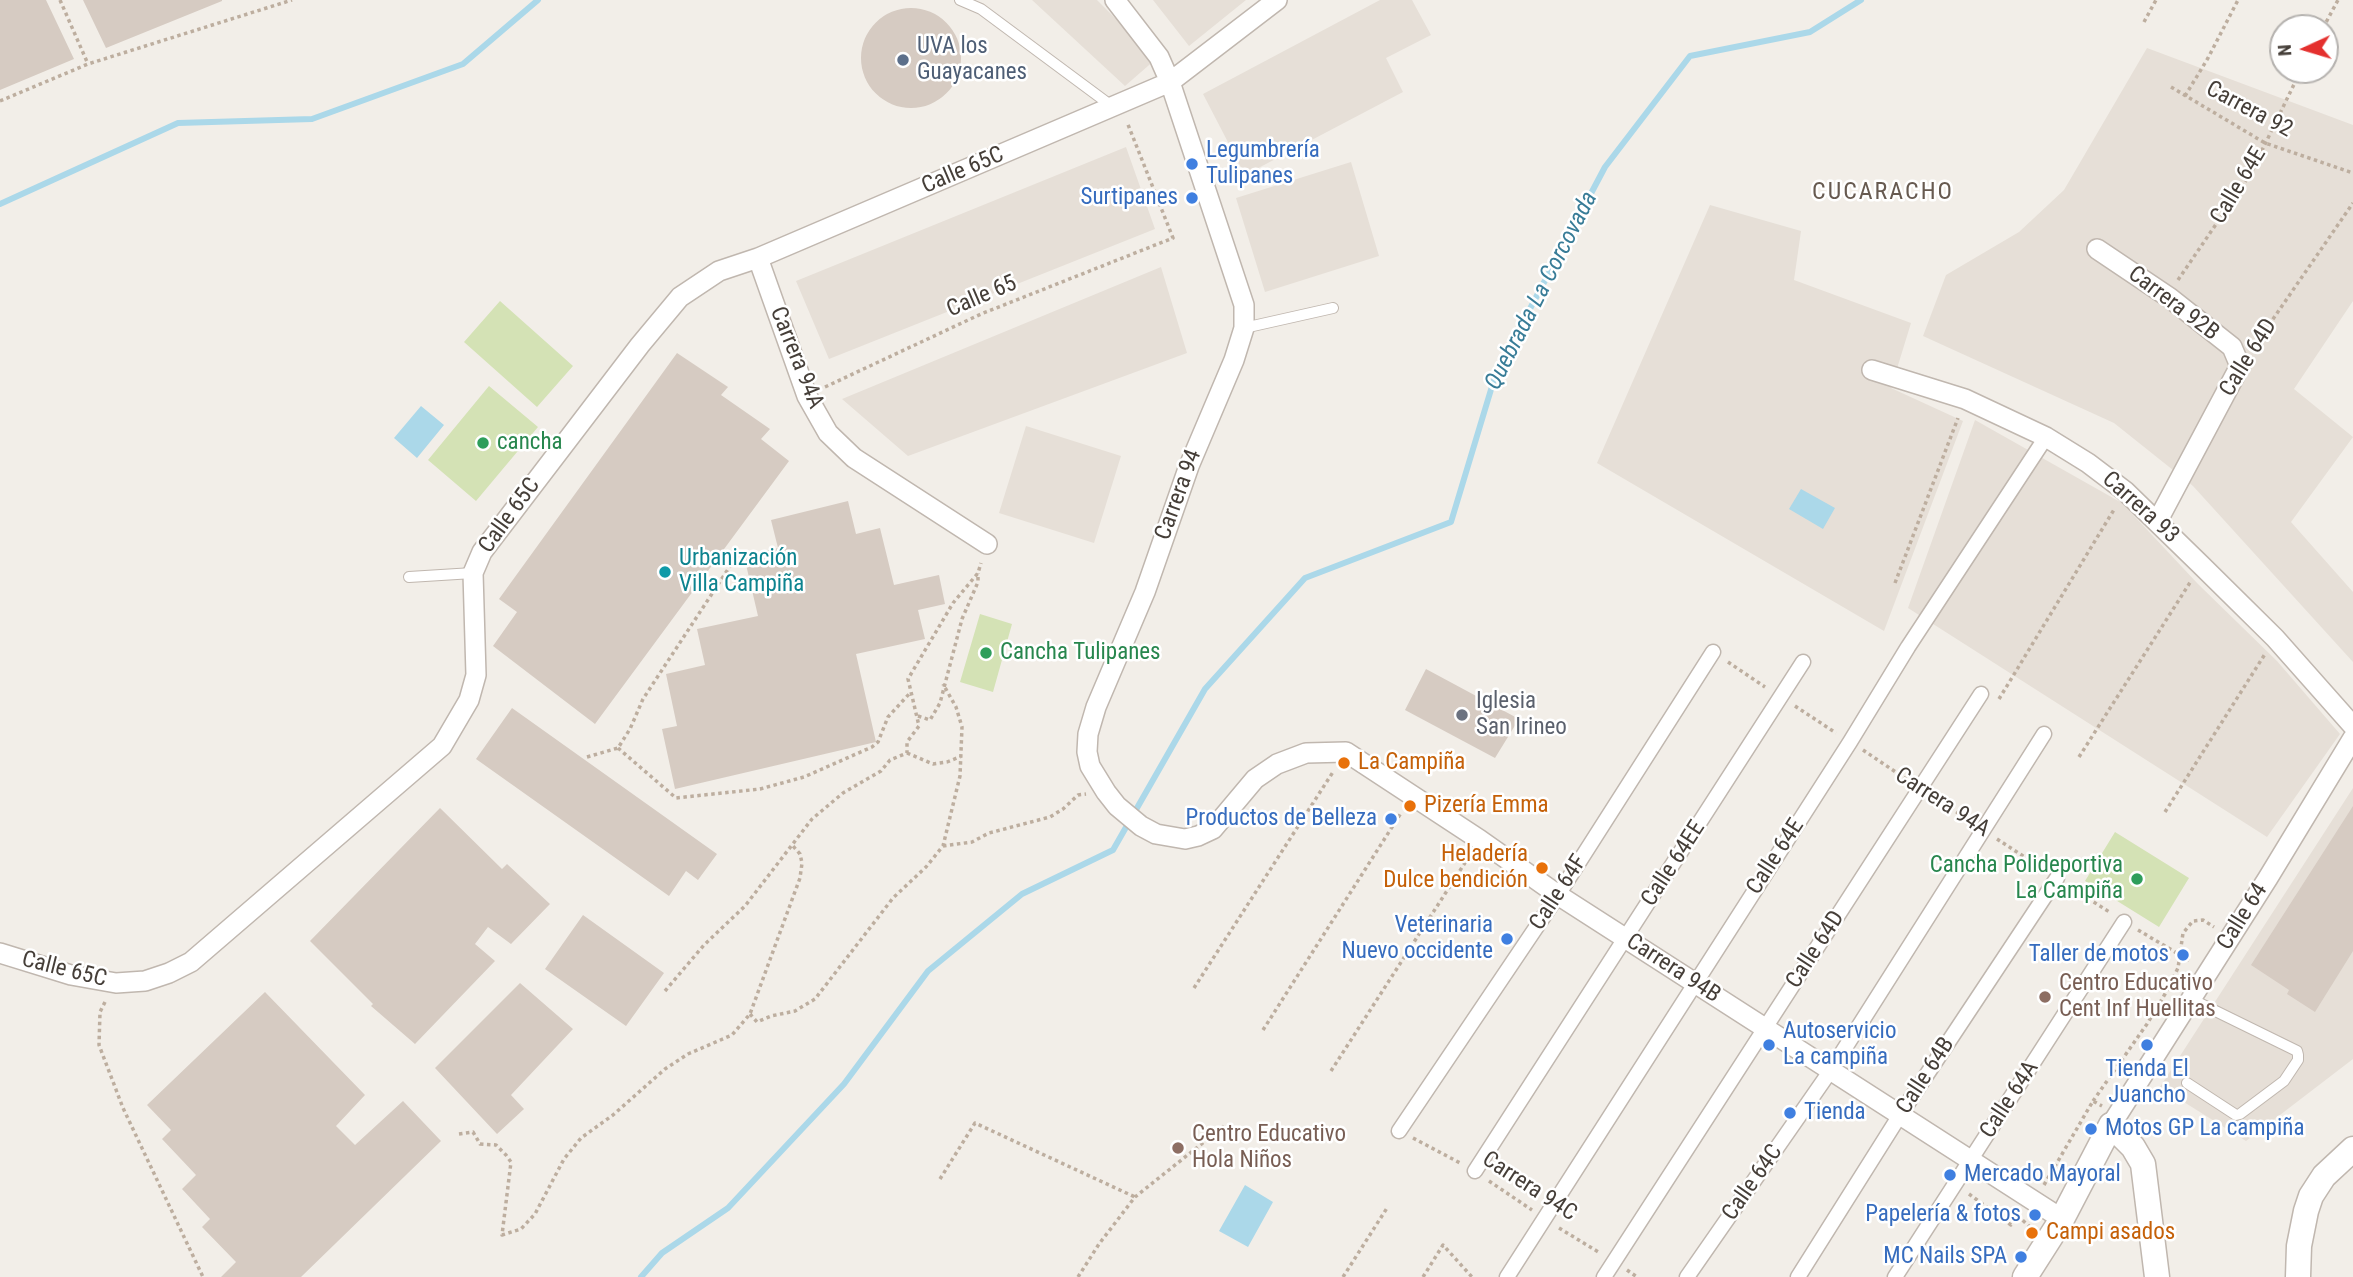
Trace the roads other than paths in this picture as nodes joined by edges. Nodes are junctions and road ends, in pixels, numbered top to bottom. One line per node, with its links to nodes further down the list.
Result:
1 (960, 0): 5 (lane)
2 (1115, 0): 4 (street, Carrera 94)
3 (1277, 0): 4 (street, Calle 65C)
4 (1170, 82): 5 (street, Calle 65C); 9 (street, Carrera 94)
5 (1117, 106): 7 (street, Calle 65C)
6 (2097, 248): 10 (street, Carrera 92B)
7 (758, 258): 14 (street, Carrera 94A); 15 (street, Calle 65C)
8 (1333, 308): 9 (lane)
9 (1244, 328): 23 (street, Carrera 94)
10 (2240, 366): 13 (street, Calle 64D)
11 (1872, 370): 12 (street, Carrera 93)
12 (2046, 437): 13 (street, Carrera 93); 29 (street, Calle 64E)
13 (2157, 522): 20 (street, Carrera 93)
14 (987, 544)
15 (473, 573): 16 (lane); 28 (street, Calle 65C)
16 (409, 577)
17 (1713, 652): 25 (street, Calle 64F)
18 (1803, 662): 27 (street, Calle 64EE)
19 (1981, 694): 31 (street, Calle 64D)
20 (2353, 726)
21 (2043, 734): 32 (street, Calle 64C)
22 (2353, 738): 30 (street, Calle 64)
23 (1277, 764): 25 (street, Carrera 94B)
24 (2057, 878): 34 (street, Calle 64B)
25 (1558, 895): 27 (street, Carrera 94B); 36 (street, Calle 64F)
26 (2124, 922): 38 (street, Calle 64A)
27 (1626, 939): 29 (street, Carrera 94B); 39 (street, Calle 64EE)
28 (0, 953)
29 (1696, 983): 31 (street, Carrera 94B); 41 (street, Calle 64E)
30 (2191, 999): 33 (lane); 35 (street, Calle 64)
31 (1765, 1028): 32 (street, Carrera 94B); 42 (street, Calle 64D)
32 (1831, 1070): 34 (street, Carrera 94B); 43 (street, Calle 64C)
33 (2187, 1083)
34 (1900, 1115): 38 (street, Carrera 94B); 44 (street, Calle 64B)
35 (2115, 1120): 40 (street, Calle 64); 47 (street)
36 (1399, 1131)
37 (2353, 1149): 48 (street)
38 (1972, 1160): 40 (street, Carrera 94B); 45 (street, Calle 64A)
39 (1475, 1171)
40 (2062, 1219): 46 (street, Calle 64)
41 (1507, 1277)
42 (1604, 1277)
43 (1687, 1277)
44 (1798, 1277)
45 (1895, 1277)
46 (2025, 1277)
47 (2157, 1277)
48 (2298, 1277)

